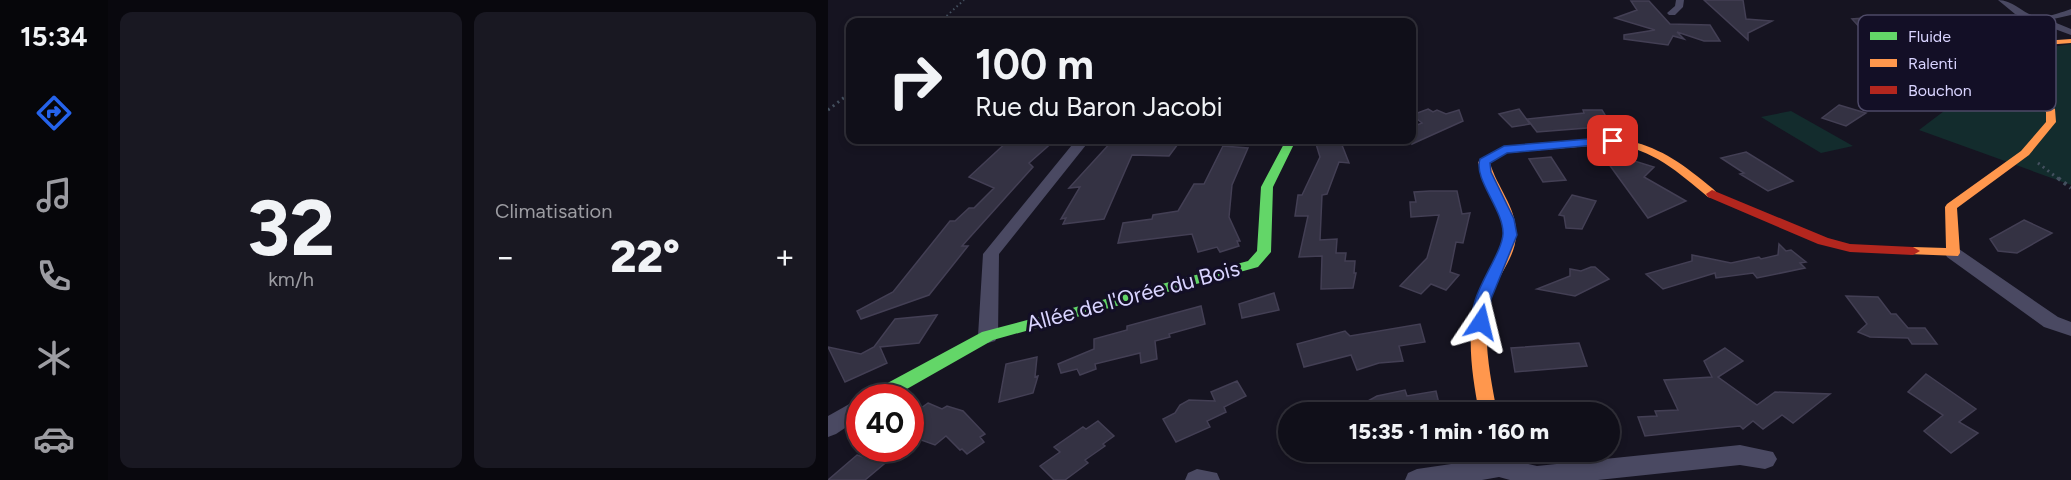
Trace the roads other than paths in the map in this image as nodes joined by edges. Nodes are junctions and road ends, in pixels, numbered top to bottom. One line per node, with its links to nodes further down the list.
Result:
1 (1680, 0): 4 (street)
2 (2001, 0): 5 (street)
3 (2071, 12): 6 (street)
4 (1672, 13)
5 (2026, 15)
6 (2056, 16)
7 (2056, 26): 8 (street)
8 (2071, 32)
9 (2071, 41): 10 (street)
10 (2056, 42)
11 (2051, 111): 14 (street)
12 (1080, 144): 16 (street)
13 (1289, 144): 16 (street, Allée de l'Orée du Bois)
14 (1953, 253): 15 (street); 18 (street)
15 (2071, 329)
16 (988, 336): 17 (street, Allée de l'Orée du Bois)
17 (901, 384)
18 (1487, 402)
19 (846, 416): 20 (street)
20 (828, 428)
21 (1765, 459): 22 (street)
22 (1501, 466): 25 (street)
23 (1197, 480): 24 (street)
24 (1208, 480)
25 (1417, 480)

